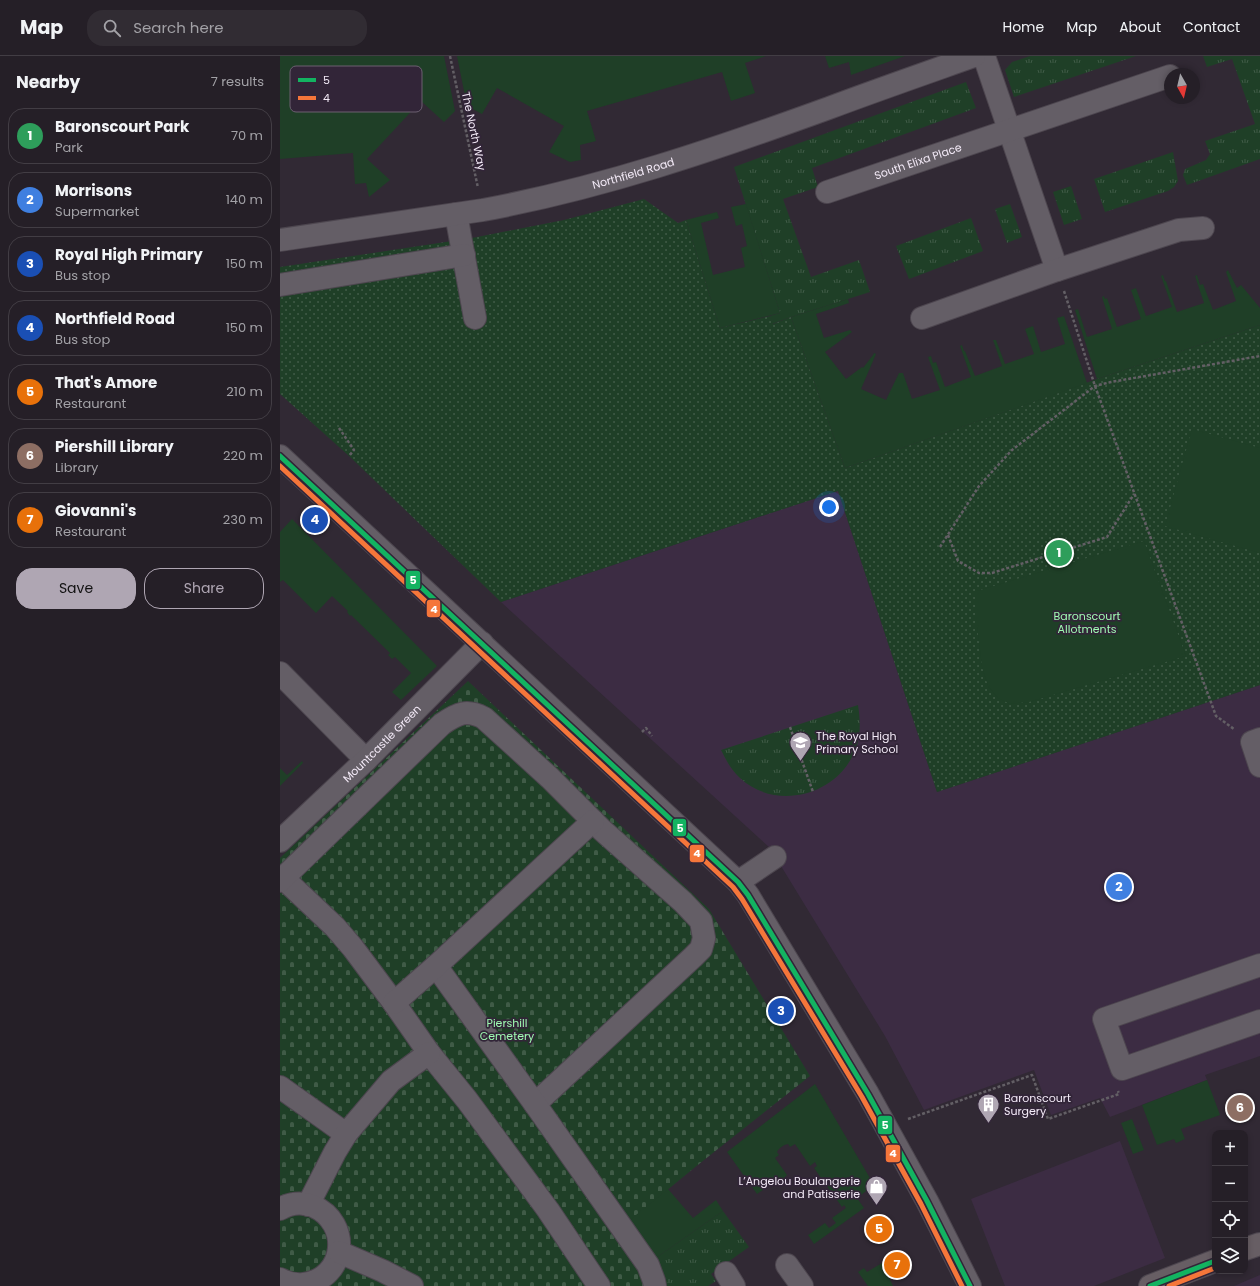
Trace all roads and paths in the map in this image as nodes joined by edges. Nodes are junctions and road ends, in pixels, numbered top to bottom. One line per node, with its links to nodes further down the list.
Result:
1 (450, 56): 7 (path, The North Way)
2 (974, 56): 7 (street, Northfield Road)
3 (984, 56): 5 (street)
4 (1164, 78): 5 (street, South Elixa Place)
5 (1010, 130): 6 (street, South Elixa Place); 12 (street)
6 (827, 192)
7 (483, 210): 8 (street, Northfield Road)
8 (456, 214): 10 (street, Northfield Road); 11 (street)
9 (1203, 228): 12 (street)
10 (280, 240)
11 (464, 255): 13 (street); 14 (street)
12 (1056, 270): 15 (street); 17 (path)
13 (280, 284)
14 (475, 318)
15 (922, 318)
16 (1260, 356): 17 (path)
17 (1095, 386): 21 (path); 22 (path)
18 (339, 428): 20 (path)
19 (280, 456): 24 (street)
20 (350, 456)
21 (1135, 494): 22 (path); 29 (path)
22 (948, 535): 23 (path)
23 (940, 547)
24 (482, 643): 30 (street, Mountcastle Green); 37 (street)
25 (280, 673): 30 (street)
26 (790, 727): 32 (path)
27 (642, 732): 28 (path)
28 (652, 736)
29 (1256, 741): 31 (street)
30 (366, 760): 34 (street, Mountcastle Green)
31 (1260, 766)
32 (813, 792)
33 (593, 821): 36 (street); 39 (street); 45 (street)
34 (280, 841)
35 (775, 857): 37 (street)
36 (281, 879): 40 (street)
37 (738, 882): 46 (street)
38 (1260, 965): 43 (street)
39 (436, 966): 40 (street); 45 (street)
40 (394, 1002): 42 (street)
41 (1260, 1021): 43 (street)
42 (429, 1053): 47 (street); 57 (street)
43 (1122, 1069): 46 (path)
44 (280, 1087): 47 (street)
45 (535, 1104): 58 (street)
46 (886, 1126): 60 (street)
47 (346, 1134): 48 (street)
48 (308, 1205): 49 (street); 52 (street)
49 (280, 1209)
50 (1260, 1244): 51 (main road)
51 (1248, 1248)
52 (339, 1252): 55 (street); 56 (street)
53 (1212, 1262): 61 (main road)
54 (787, 1265): 59 (street)
55 (283, 1282)
56 (412, 1286)
57 (600, 1286)
58 (655, 1286)
59 (802, 1286)
60 (970, 1286)
61 (1150, 1286)

